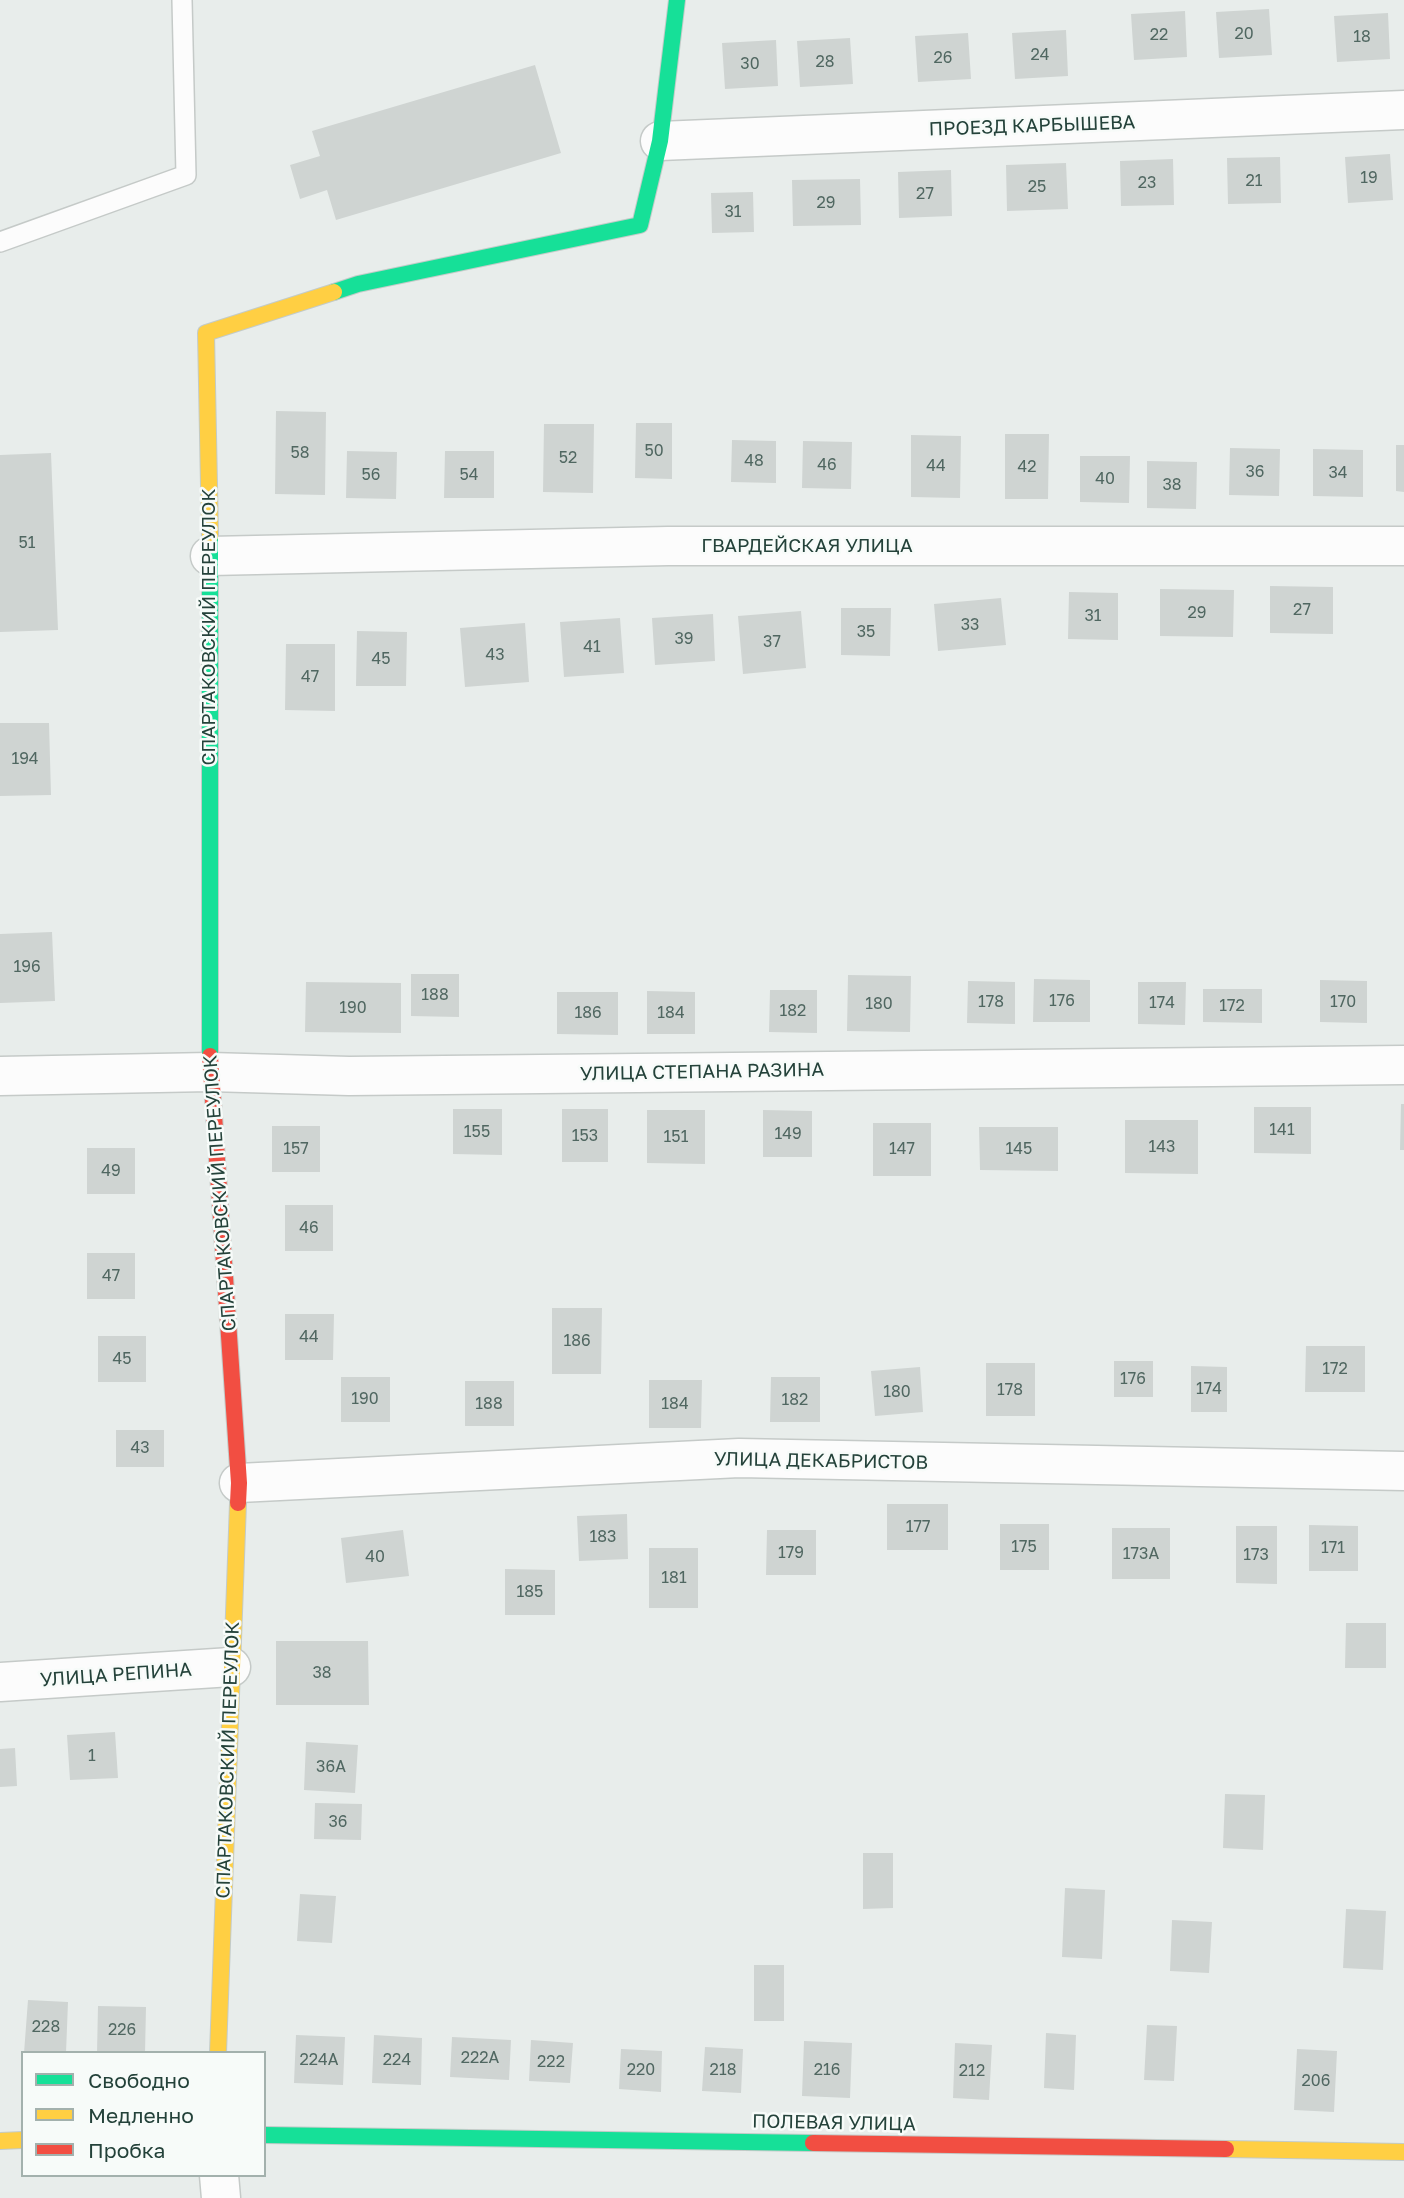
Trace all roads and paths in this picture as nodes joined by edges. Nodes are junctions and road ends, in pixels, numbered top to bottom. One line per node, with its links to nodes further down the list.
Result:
1 (182, 0): 5 (lane)
2 (677, 0): 4 (street)
3 (1404, 110): 4 (street, ПРОЕЗД КАРБЫШЕВА)
4 (660, 141): 7 (street, СПАРТАКОВСКИЙ ПЕРЕУЛОК)
5 (0, 242)
6 (1404, 546): 7 (street, ГВАРДЕЙСКАЯ УЛИЦА)
7 (210, 556): 9 (street, СПАРТАКОВСКИЙ ПЕРЕУЛОК)
8 (1404, 1065): 9 (street, УЛИЦА СТЕПАНА РАЗИНА)
9 (210, 1072): 10 (street, УЛИЦА СТЕПАНА РАЗИНА); 12 (street, СПАРТАКОВСКИЙ ПЕРЕУЛОК)
10 (0, 1076)
11 (1404, 1471): 12 (street, УЛИЦА ДЕКАБРИСТОВ)
12 (239, 1483): 13 (street, СПАРТАКОВСКИЙ ПЕРЕУЛОК)
13 (231, 1667): 14 (street, УЛИЦА РЕПИНА); 15 (street, СПАРТАКОВСКИЙ ПЕРЕУЛОК)
14 (0, 1682)
15 (218, 2051)
16 (266, 2135): 19 (street, ПОЛЕВАЯ УЛИЦА)
17 (21, 2140): 18 (street)
18 (0, 2141)
19 (1404, 2152)
20 (219, 2177): 21 (street)
21 (221, 2198)

